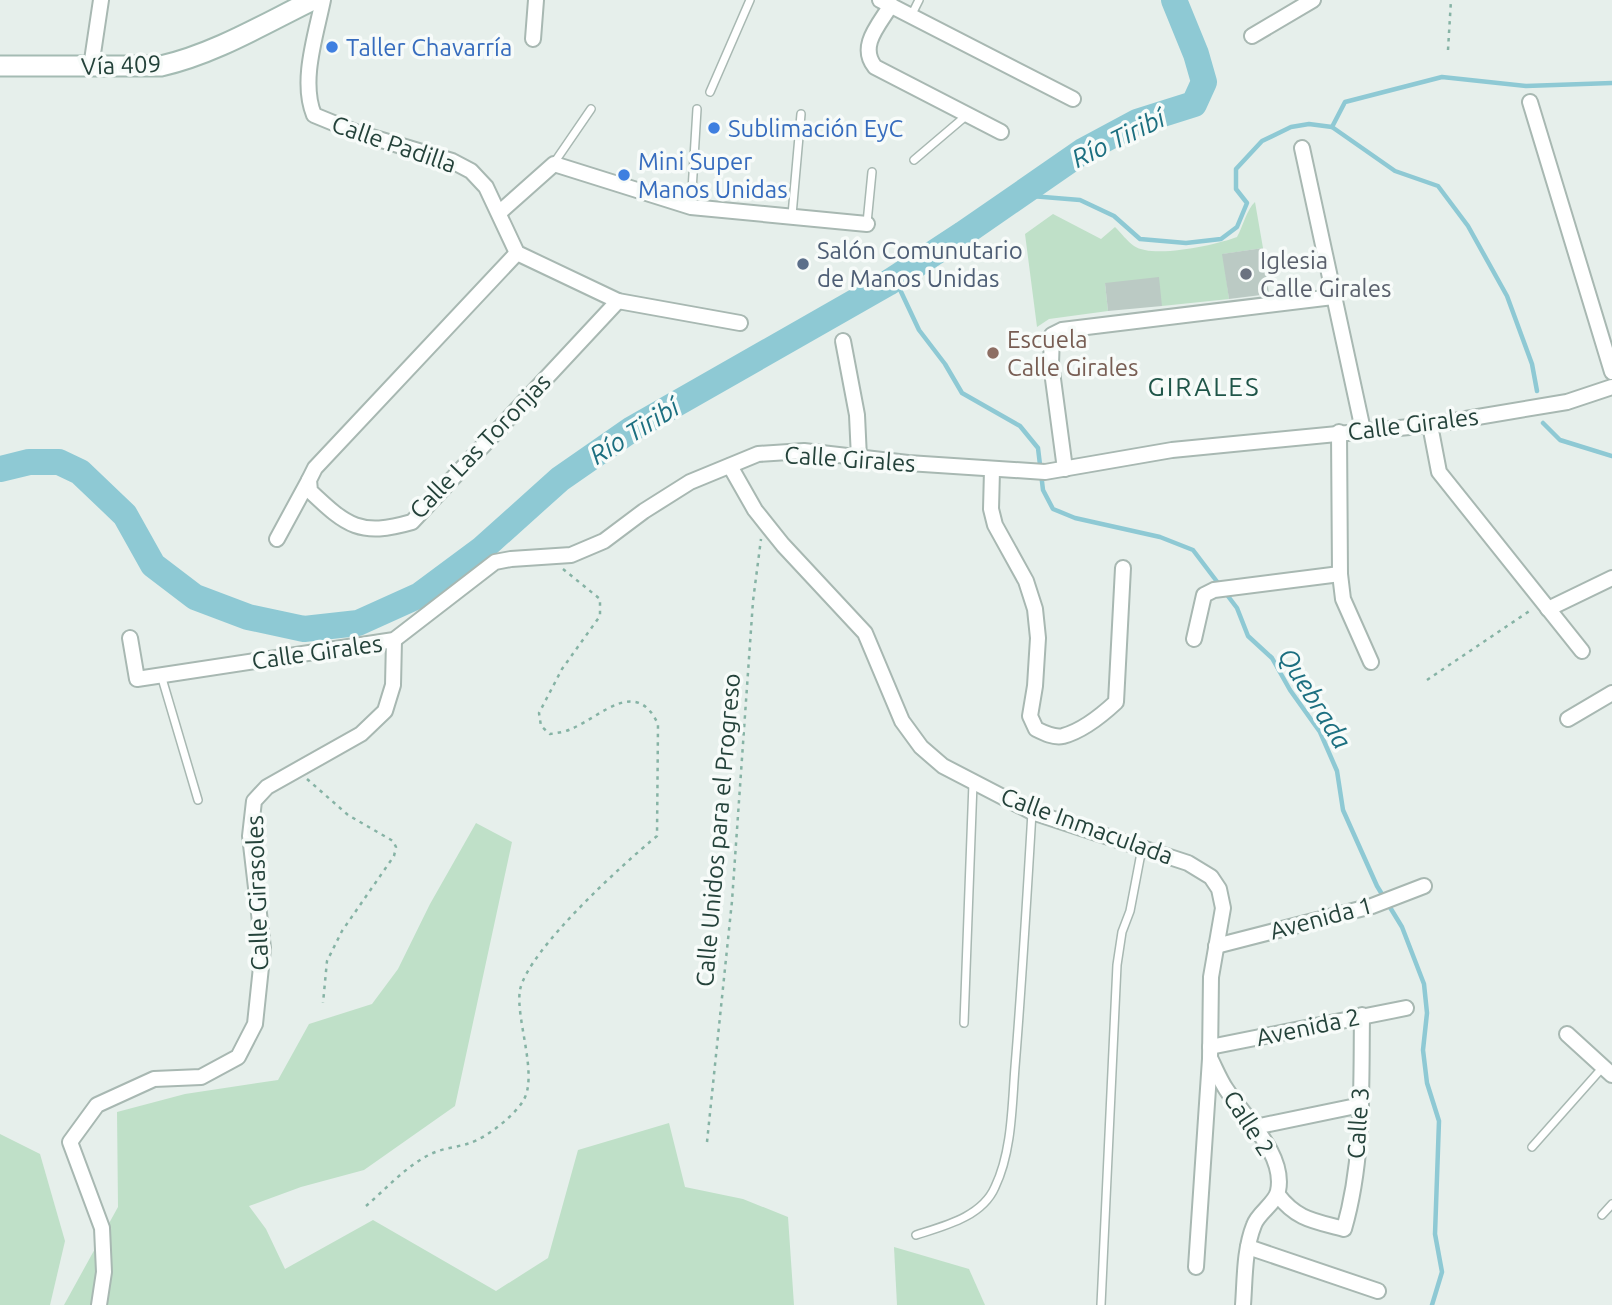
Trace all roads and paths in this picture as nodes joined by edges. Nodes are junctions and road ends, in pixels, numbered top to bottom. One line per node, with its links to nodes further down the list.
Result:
1 (101, 0): 17 (street)
2 (313, 0): 17 (street, Vía 409)
3 (323, 0): 31 (street, Calle Padilla)
4 (536, 0): 14 (street)
5 (750, 0): 18 (lane)
6 (919, 0): 12 (lane)
7 (1313, 0): 13 (street)
8 (1446, 0): 11 (path)
9 (1451, 0): 11 (path)
10 (885, 2): 12 (street); 24 (street)
11 (1450, 9): 15 (path)
12 (911, 16): 19 (street)
13 (1252, 36)
14 (533, 39)
15 (1448, 50)
16 (0, 66): 17 (street, Vía 409)
17 (91, 66)
18 (710, 92)
19 (1073, 99)
20 (1530, 102): 39 (street)
21 (591, 109): 28 (lane)
22 (697, 109): 30 (lane)
23 (801, 114): 32 (lane)
24 (967, 116): 25 (street); 27 (lane)
25 (1001, 132)
26 (1302, 148): 35 (street)
27 (914, 160)
28 (554, 164): 30 (street); 31 (street)
29 (872, 172): 33 (lane)
30 (691, 207): 32 (street)
31 (500, 212): 34 (street, Calle Padilla)
32 (792, 215): 33 (street)
33 (867, 224)
34 (517, 253): 36 (street); 48 (street)
35 (1333, 297): 42 (street); 46 (street)
36 (618, 301): 37 (street); 48 (street, Calle Las Toronjas)
37 (740, 323)
38 (843, 341): 44 (street)
39 (1612, 372)
40 (1612, 387): 41 (street, Calle Girales)
41 (1430, 425): 42 (street, Calle Girales); 55 (street)
42 (1363, 430): 43 (street, Calle Girales)
43 (1339, 432): 46 (street, Calle Girales); 53 (street)
44 (859, 458): 45 (street, Calle Girales); 47 (street, Calle Girales)
45 (730, 466): 49 (street, Calle Inmaculada); 51 (street, Calle Girales)
46 (1065, 468): 47 (street, Calle Girales)
47 (992, 470): 52 (street)
48 (309, 480): 50 (street)
49 (763, 520): 66 (street, Calle Inmaculada); 81 (path, Calle Unidos para el Progreso)
50 (276, 539)
51 (550, 558): 58 (street, Calle Girales); 85 (path)
52 (1123, 568)
53 (1340, 574): 57 (street); 60 (street)
54 (1612, 578): 55 (street)
55 (1545, 606): 59 (street); 62 (path)
56 (130, 638): 61 (street, Calle Girales)
57 (1194, 639)
58 (394, 640): 61 (street, Calle Girales); 65 (street, Calle Girasoles)
59 (1582, 651)
60 (1371, 662)
61 (161, 675): 67 (lane)
62 (1427, 680)
63 (1612, 693): 64 (street)
64 (1568, 719)
65 (297, 770): 72 (path); 91 (street, Calle Girasoles)
66 (973, 783): 68 (street, Calle Inmaculada); 75 (lane)
67 (198, 800)
68 (1032, 812): 69 (street, Calle Inmaculada); 87 (lane)
69 (1142, 847): 71 (street, Calle Inmaculada); 92 (lane)
70 (1424, 886): 71 (street, Avenida 1)
71 (1216, 946): 77 (street, Calle Inmaculada)
72 (323, 1003)
73 (1406, 1008): 74 (street, Avenida 2)
74 (1362, 1016): 77 (street, Avenida 2); 79 (street, Calle 3)
75 (964, 1023)
76 (1567, 1034): 78 (street)
77 (1210, 1053): 80 (street, Calle 2); 89 (street, Calle Inmaculada)
78 (1609, 1066): 82 (lane)
79 (1360, 1105): 80 (street); 83 (street, Calle 3)
80 (1255, 1127): 83 (street, Calle 2)
81 (707, 1142)
82 (1532, 1147)
83 (1278, 1195): 88 (street)
84 (1612, 1204): 86 (lane)
85 (366, 1206)
86 (1602, 1215)
87 (916, 1235)
88 (1248, 1247): 90 (street); 93 (street)
89 (1196, 1267)
90 (1378, 1291)
91 (99, 1305)
92 (1101, 1305)
93 (1243, 1305)

